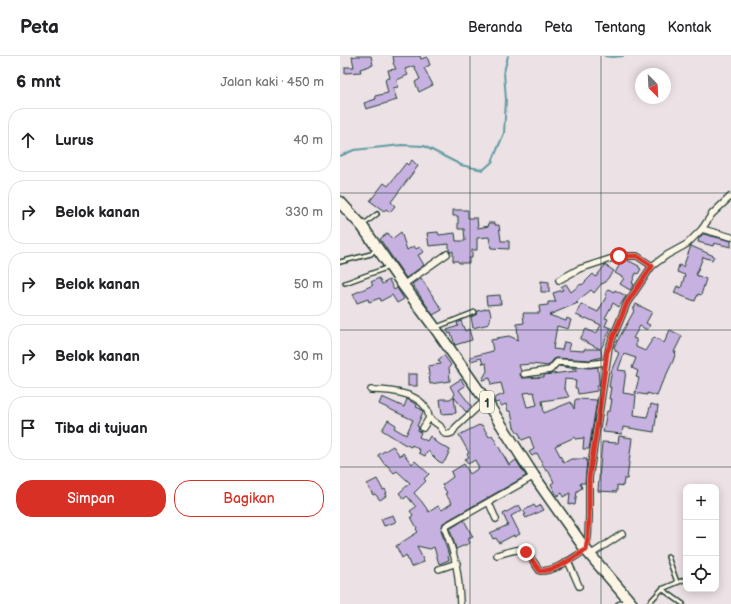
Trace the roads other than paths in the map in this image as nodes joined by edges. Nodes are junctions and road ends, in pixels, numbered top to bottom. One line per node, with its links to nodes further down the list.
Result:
1 (731, 196): 5 (street)
2 (340, 202): 4 (highway, 1)
3 (377, 214): 4 (lane)
4 (362, 226): 7 (highway, 1)
5 (702, 229): 6 (street); 11 (street)
6 (731, 236)
7 (377, 249): 9 (lane); 10 (highway, 1)
8 (447, 254): 14 (street)
9 (340, 262)
10 (390, 266): 13 (lane); 14 (highway, 1)
11 (652, 266): 12 (street); 17 (street)
12 (558, 280)
13 (345, 283)
14 (402, 285): 16 (highway, 1)
15 (475, 312): 16 (lane)
16 (435, 328): 20 (highway, 1)
17 (606, 362): 18 (street); 27 (street)
18 (524, 374)
19 (371, 390): 21 (street)
20 (486, 401): 21 (street); 23 (highway, 1)
21 (429, 418): 22 (street)
22 (424, 428)
23 (534, 476): 24 (street); 27 (highway, 1)
24 (488, 503): 25 (street); 31 (street)
25 (496, 518)
26 (622, 534): 27 (street)
27 (588, 552): 30 (street); 37 (highway, 1)
28 (497, 555): 30 (street)
29 (668, 557): 34 (lane)
30 (568, 561): 35 (street)
31 (457, 563): 32 (street); 39 (street)
32 (439, 569)
33 (683, 580): 34 (lane)
34 (677, 582): 36 (lane)
35 (579, 586)
36 (662, 589): 38 (lane); 41 (lane)
37 (630, 602): 40 (lane)
38 (650, 603)
39 (460, 604)
40 (618, 604)
41 (683, 604)

